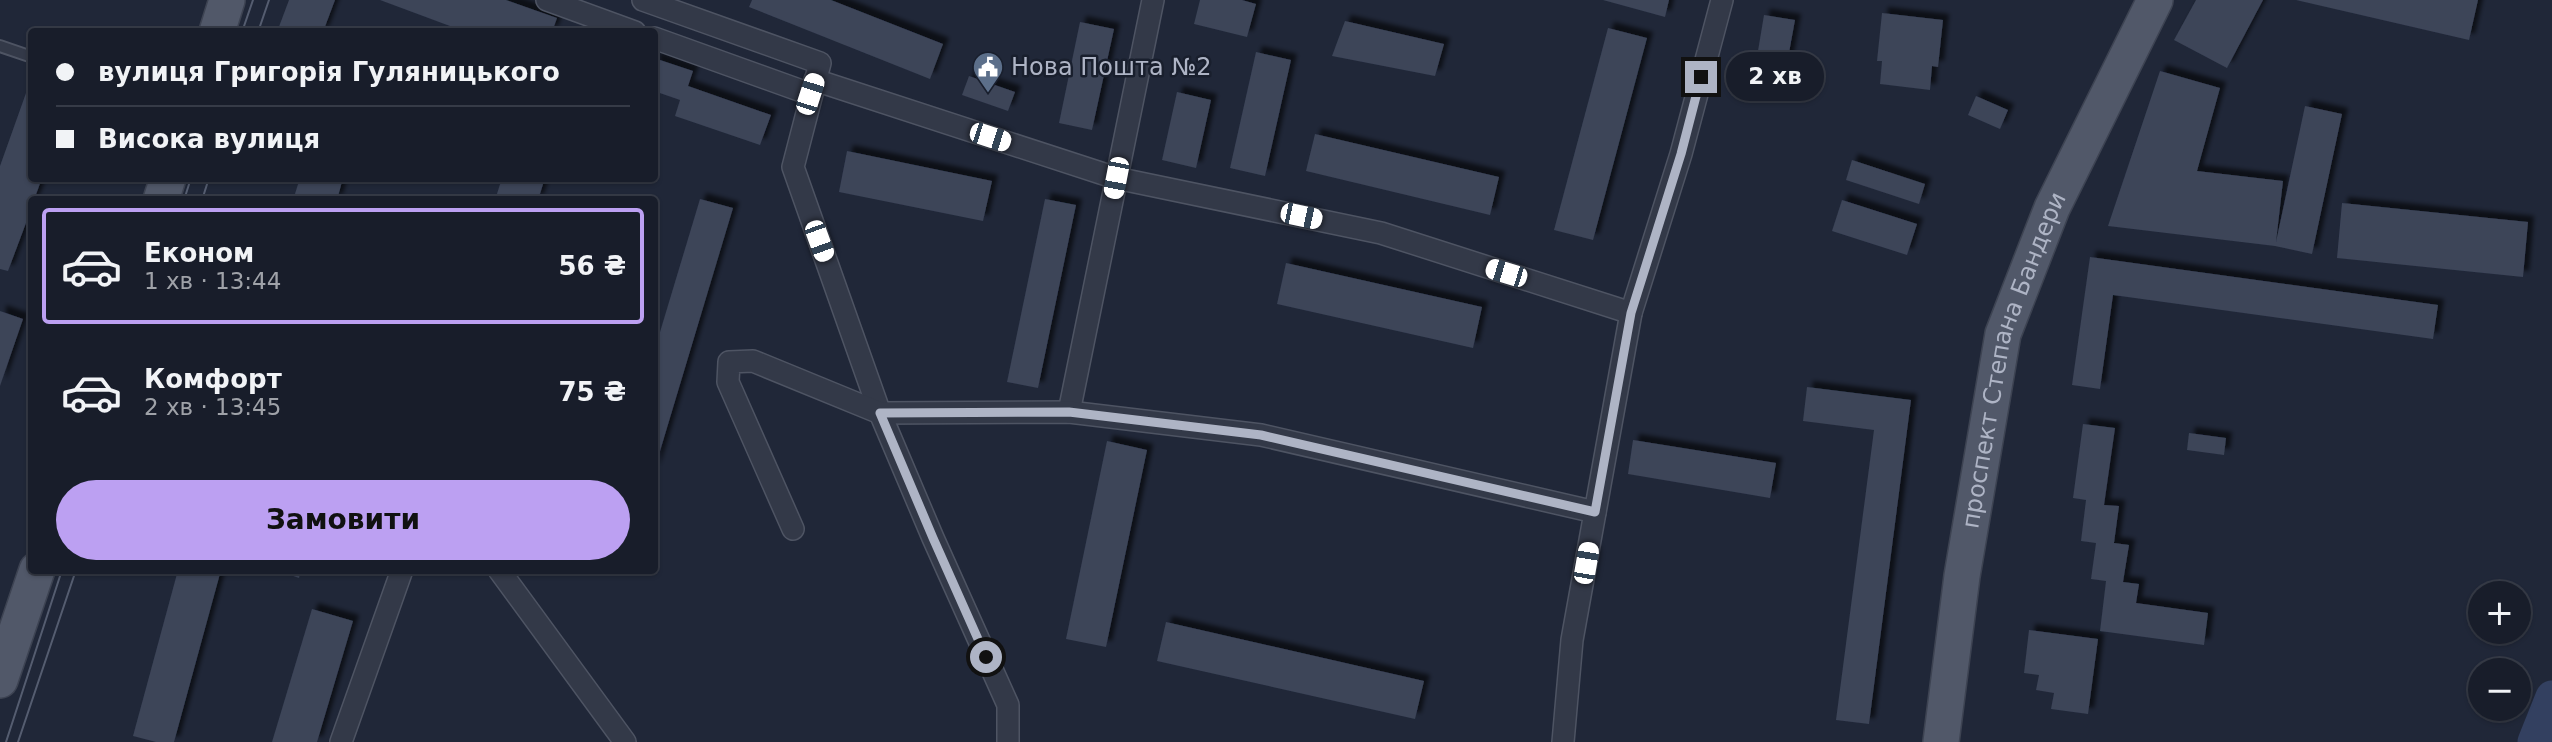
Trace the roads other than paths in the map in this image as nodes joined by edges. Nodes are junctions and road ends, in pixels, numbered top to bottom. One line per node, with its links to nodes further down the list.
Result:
1 (228, 0): 7 (main road)
2 (547, 0): 8 (street)
3 (643, 0): 12 (street)
4 (1153, 0): 13 (street)
5 (1722, 0): 14 (street)
6 (2155, 0): 27 (main road, проспект Степана Бандери)
7 (218, 28)
8 (624, 28)
9 (658, 39): 12 (street)
10 (0, 46): 11 (lane)
11 (28, 56)
12 (815, 79): 13 (street); 16 (street)
13 (1116, 178): 14 (street); 15 (street)
14 (1631, 313): 17 (street)
15 (1069, 412): 16 (street); 17 (street)
16 (880, 413): 18 (street); 25 (street)
17 (1595, 512): 26 (street)
18 (793, 529)
19 (36, 574): 22 (main road)
20 (401, 574): 23 (street)
21 (502, 574): 24 (street)
22 (0, 680)
23 (341, 742)
24 (625, 742)
25 (1008, 742)
26 (1563, 742)
27 (1941, 742)

